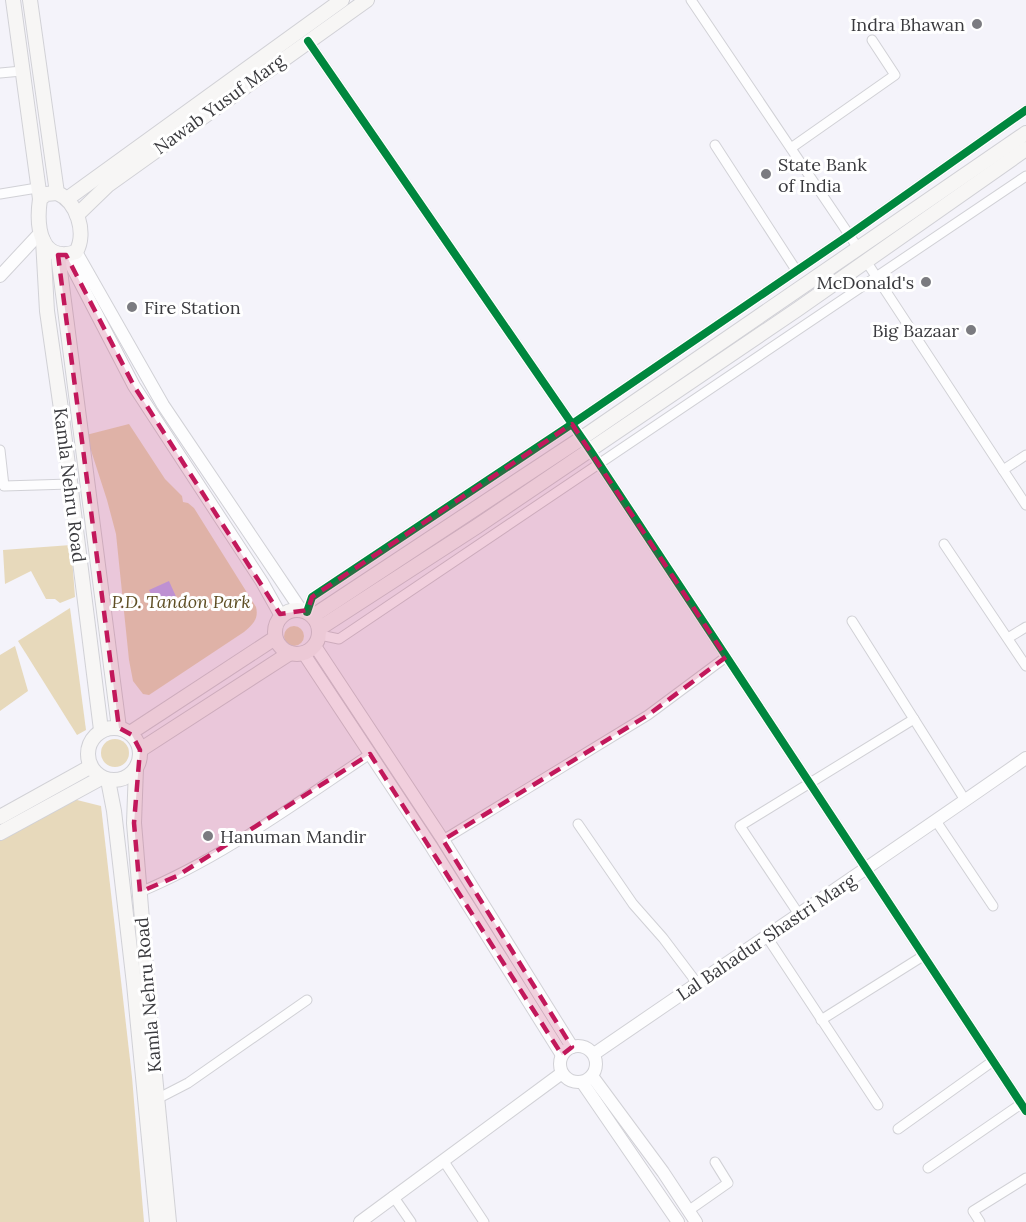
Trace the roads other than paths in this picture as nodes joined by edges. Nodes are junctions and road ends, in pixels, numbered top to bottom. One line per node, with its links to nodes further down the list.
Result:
1 (13, 0): 8 (main road)
2 (30, 0): 18 (main road)
3 (342, 0): 18 (main road)
4 (367, 0): 6 (main road, Nawab Yusuf Marg)
5 (691, 0): 13 (street)
6 (308, 40): 19 (main road, Nawab Yusuf Marg); 28 (street)
7 (872, 40): 13 (street)
8 (22, 71): 9 (street); 17 (main road)
9 (0, 73)
10 (1026, 111): 20 (street)
11 (1026, 133): 22 (main road)
12 (715, 146): 25 (street)
13 (790, 148): 20 (street)
14 (1026, 149): 24 (main road)
15 (1026, 176): 27 (street)
16 (0, 194): 17 (street)
17 (39, 194): 18 (main road); 21 (main road, Kamla Nehru Road)
18 (62, 196): 19 (main road)
19 (77, 215): 23 (main road, Kamla Nehru Road)
20 (849, 235): 22 (street); 25 (street)
21 (41, 236): 23 (main road); 26 (street); 35 (main road, Kamla Nehru Road)
22 (858, 248): 29 (main road)
23 (67, 254): 39 (street); 40 (street); 50 (main road, Kamla Nehru Road)
24 (866, 261): 27 (street); 31 (main road)
25 (796, 270): 28 (street)
26 (0, 276)
27 (876, 277): 33 (street); 34 (street)
28 (572, 424): 29 (street); 39 (street)
29 (582, 438): 31 (street); 39 (main road)
30 (0, 450): 36 (street)
31 (590, 450): 33 (street); 45 (main road)
32 (1026, 455): 34 (street)
33 (600, 465): 45 (street); 46 (street)
34 (1003, 470): 37 (street)
35 (70, 484): 36 (street); 49 (main road, Kamla Nehru Road)
36 (2, 488)
37 (1026, 505)
38 (944, 544): 44 (street)
39 (307, 612): 40 (main road); 45 (main road)
40 (281, 616): 43 (main road)
41 (852, 621): 48 (street)
42 (1026, 627): 44 (street)
43 (275, 638): 45 (main road); 50 (main road)
44 (1008, 638): 47 (street)
45 (310, 643): 51 (main road); 52 (street); 63 (street)
46 (726, 657): 57 (street); 63 (street)
47 (1026, 666)
48 (914, 719): 57 (street); 58 (street)
49 (101, 730): 50 (main road); 54 (main road)
50 (124, 731): 51 (main road)
51 (140, 750): 55 (main road)
52 (370, 754): 65 (street); 73 (street)
53 (1026, 758): 58 (street, Lal Bahadur Shastri Marg)
54 (90, 767): 56 (main road); 59 (main road)
55 (136, 768): 56 (main road); 65 (main road, Kamla Nehru Road)
56 (104, 779): 62 (main road); 89 (main road, Kamla Nehru Road)
57 (809, 784): 64 (street); 67 (street)
58 (965, 800): 60 (street, Lal Bahadur Shastri Marg)
59 (0, 817)
60 (936, 821): 64 (street, Lal Bahadur Shastri Marg); 66 (street)
61 (578, 824): 70 (street)
62 (0, 833)
63 (443, 840): 73 (street)
64 (866, 870): 67 (street, Lal Bahadur Shastri Marg); 69 (street)
65 (140, 892): 78 (main road, Kamla Nehru Road)
66 (993, 906)
67 (798, 913): 68 (street, Lal Bahadur Shastri Marg)
68 (767, 937): 70 (street, Lal Bahadur Shastri Marg); 72 (street)
69 (923, 956): 72 (street); 75 (street)
70 (697, 983): 74 (street, Lal Bahadur Shastri Marg)
71 (307, 1000): 78 (street)
72 (821, 1020): 79 (street)
73 (567, 1051): 74 (street); 76 (street)
74 (594, 1054): 77 (street)
75 (993, 1061): 80 (street); 81 (street)
76 (562, 1073): 77 (street); 82 (street)
77 (587, 1079): 87 (street); 94 (street)
78 (157, 1099): 90 (main road, Kamla Nehru Road)
79 (878, 1105)
80 (1024, 1108): 84 (street)
81 (898, 1129)
82 (443, 1160): 86 (street); 88 (street)
83 (715, 1162): 87 (street)
84 (928, 1168)
85 (1026, 1178): 96 (street)
86 (393, 1196): 91 (street); 92 (street)
87 (688, 1211): 95 (street)
88 (482, 1219): 93 (street)
89 (157, 1222)
90 (170, 1222)
91 (360, 1222)
92 (411, 1222)
93 (470, 1222)
94 (678, 1222)
95 (696, 1222)
96 (980, 1222)

